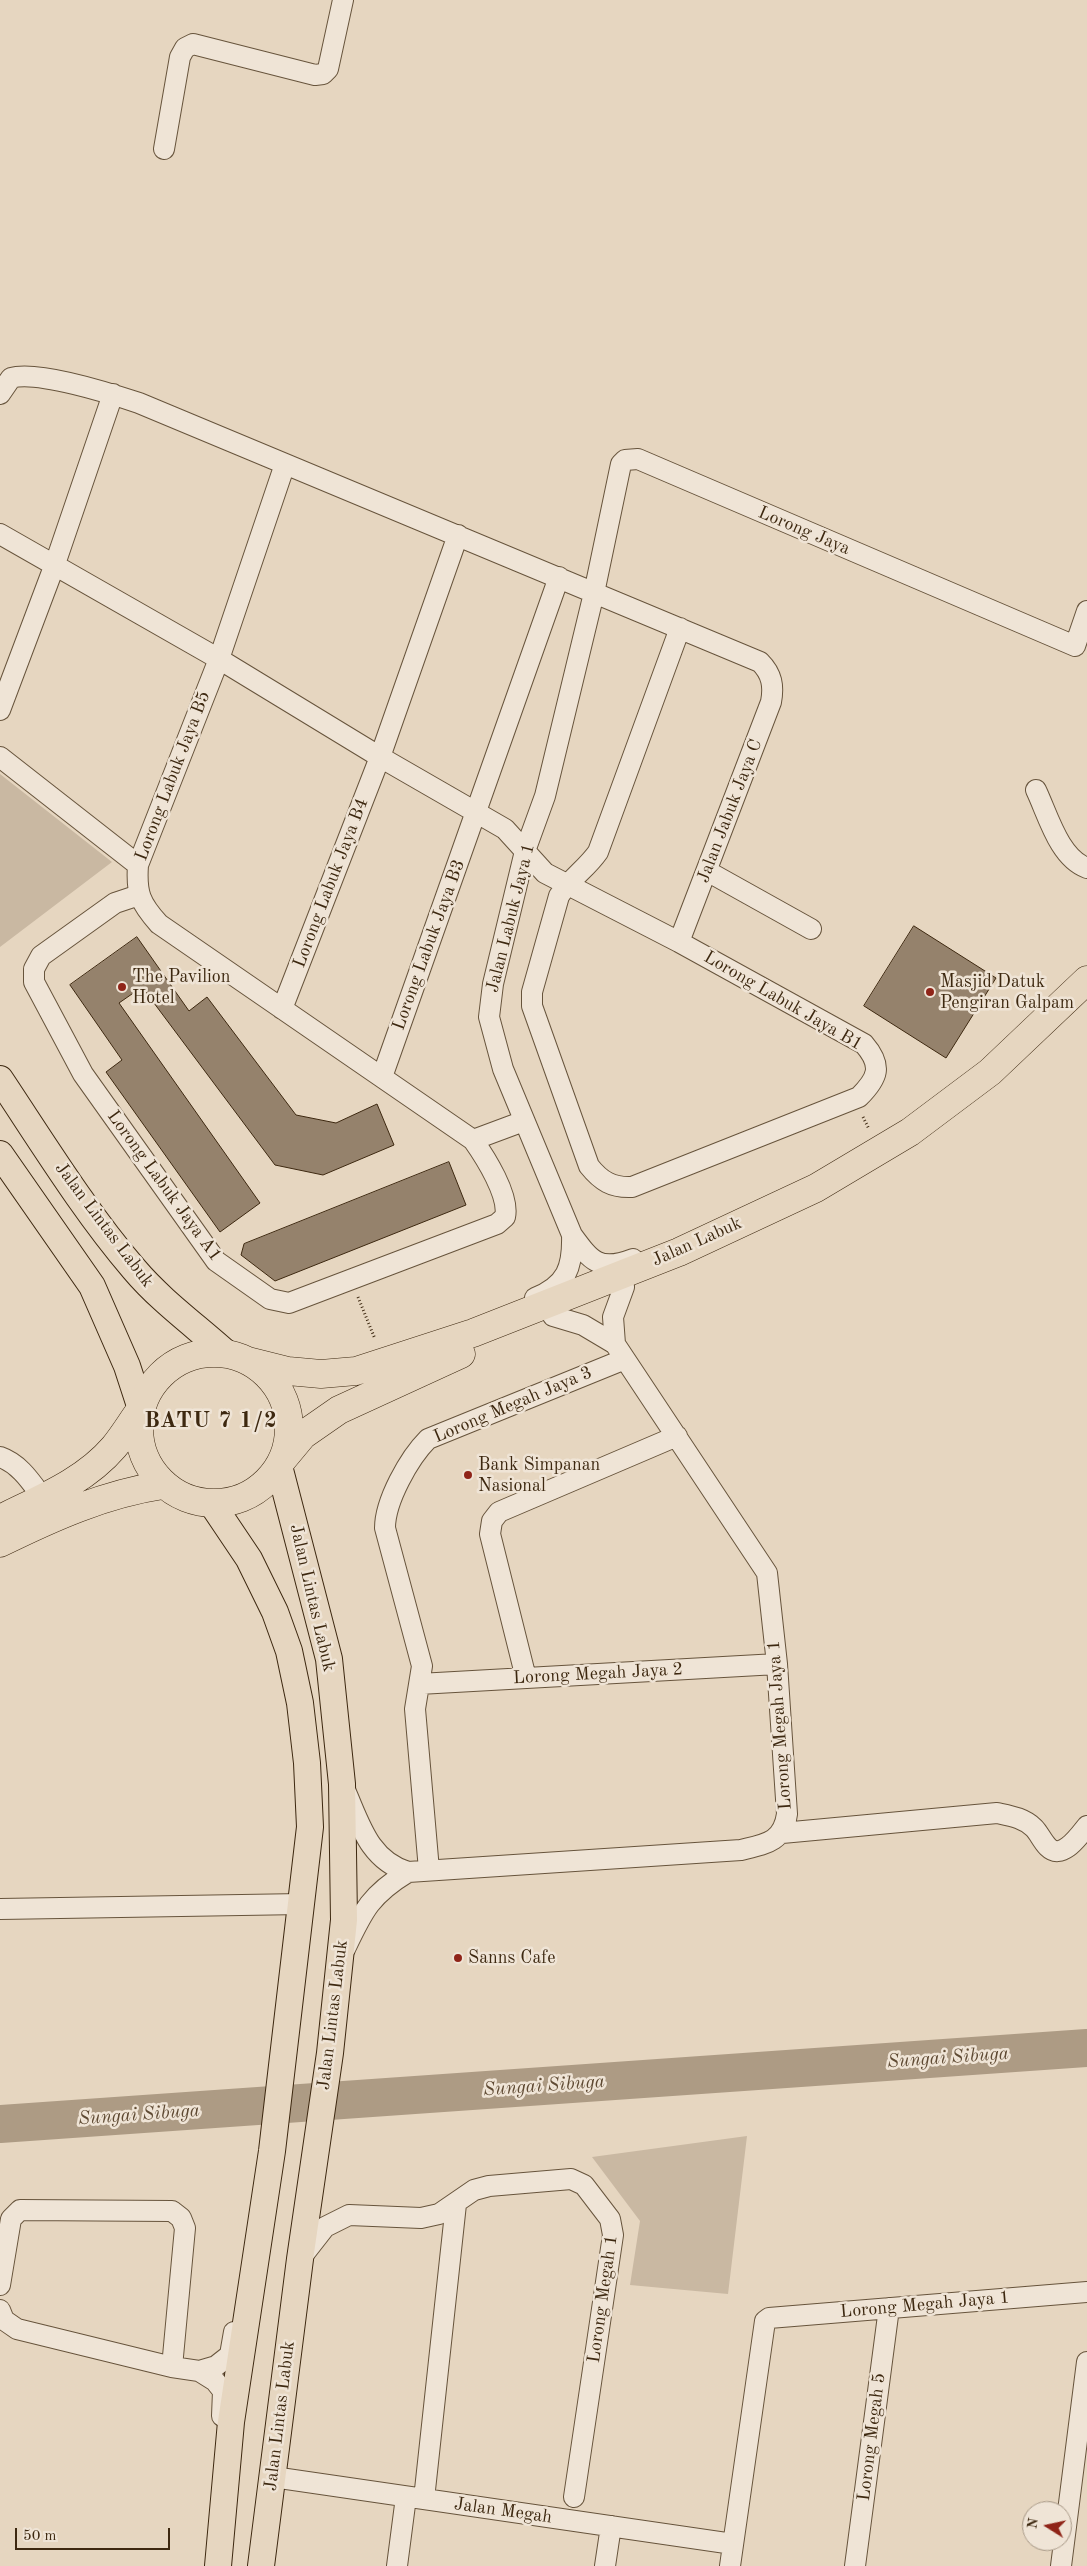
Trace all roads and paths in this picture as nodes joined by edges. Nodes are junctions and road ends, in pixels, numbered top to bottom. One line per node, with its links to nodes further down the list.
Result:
1 (343, 0): 2 (street)
2 (164, 149)
3 (0, 394): 4 (street)
4 (113, 394): 5 (street); 8 (street)
5 (286, 464): 7 (street); 14 (street, Lorong Labuk Jaya B5)
6 (0, 534): 8 (street, Lorong Labuk Jaya B1)
7 (458, 535): 9 (street); 17 (street, Lorong Labuk Jaya B4)
8 (55, 564): 14 (street, Lorong Labuk Jaya B1); 15 (street)
9 (559, 577): 10 (street); 19 (street, Lorong Labuk Jaya B3)
10 (594, 593): 12 (street); 13 (street, Lorong Jaya); 20 (street, Jalan Labuk Jaya 1)
11 (1087, 611): 13 (street, Lorong Jaya)
12 (680, 628): 23 (street, Jalan Jabuk Jaya C); 24 (street)
13 (1081, 648)
14 (219, 659): 17 (street, Lorong Labuk Jaya B1); 21 (street, Lorong Labuk Jaya B5)
15 (0, 710)
16 (0, 757): 21 (street)
17 (380, 757): 19 (street, Lorong Labuk Jaya B1); 30 (street, Lorong Labuk Jaya B4)
18 (1036, 790): 22 (street)
19 (476, 814): 20 (street, Lorong Labuk Jaya B1); 31 (street, Lorong Labuk Jaya B3)
20 (525, 851): 24 (street, Lorong Labuk Jaya B1); 33 (street, Jalan Labuk Jaya 1)
21 (138, 865): 25 (street, Lorong Labuk Jaya B5)
22 (1087, 868)
23 (707, 871): 26 (street); 27 (street, Jalan Jabuk Jaya C)
24 (568, 884): 27 (street, Lorong Labuk Jaya B1); 27 (street, Lorong Labuk Jaya B1)
25 (139, 895): 30 (street); 38 (street, Lorong Labuk Jaya A1)
26 (811, 929)
27 (679, 942)
28 (1087, 980): 37 (highway, Jalan Labuk)
29 (1087, 995): 39 (highway, Jalan Labuk)
30 (282, 1008): 31 (street)
31 (382, 1077): 34 (street)
32 (0, 1079): 43 (main road, Jalan Lintas Labuk)
33 (524, 1121): 34 (street); 36 (street, Jalan Labuk Jaya 1)
34 (474, 1140): 38 (street, Lorong Labuk Jaya A1)
35 (0, 1154): 45 (main road)
36 (572, 1235): 37 (street); 41 (street)
37 (679, 1252): 41 (highway, Jalan Labuk)
38 (351, 1280): 44 (path)
39 (624, 1287): 40 (highway, Jalan Labuk); 42 (street)
40 (553, 1316): 42 (street, Lorong Megah Jaya 1); 48 (highway, Jalan Labuk)
41 (473, 1333): 44 (highway, Jalan Labuk)
42 (620, 1351): 46 (street, Lorong Megah Jaya 1); 56 (street, Lorong Megah Jaya 3)
43 (237, 1357): 44 (highway, Jalan Labuk); 45 (highway); 48 (highway)
44 (384, 1362)
45 (141, 1409): 49 (highway); 51 (highway)
46 (677, 1436): 54 (street, Lorong Megah Jaya 1); 55 (street)
47 (0, 1457): 51 (street)
48 (281, 1462): 50 (highway); 57 (main road, Jalan Lintas Labuk)
49 (163, 1485): 50 (highway); 51 (highway)
50 (212, 1504): 62 (main road, Jalan Lintas Labuk)
51 (47, 1508): 52 (highway); 53 (highway)
52 (0, 1519)
53 (0, 1543)
54 (777, 1664): 55 (street, Lorong Megah Jaya 2); 59 (street, Lorong Megah Jaya 1)
55 (526, 1678): 56 (street, Lorong Megah Jaya 2)
56 (419, 1684): 60 (street, Lorong Megah Jaya 3)
57 (342, 1784): 61 (street); 64 (main road, Jalan Lintas Labuk)
58 (1087, 1826): 59 (street)
59 (782, 1833): 60 (street, Lorong Megah Jaya 1)
60 (429, 1870): 61 (street, Lorong Megah Jaya 1)
61 (408, 1872): 64 (street, Lorong Megah Jaya 1)
62 (302, 1904): 63 (street); 66 (main road, Jalan Lintas Labuk)
63 (0, 1909)
64 (341, 1958): 67 (main road, Jalan Lintas Labuk)
65 (456, 2204): 67 (street, Lorong Megah 1); 77 (street, Lorong Megah 1); 78 (street)
66 (255, 2257): 74 (street); 76 (main road, Jalan Lintas Labuk)
67 (300, 2259): 75 (main road, Jalan Lintas Labuk)
68 (0, 2285): 73 (street)
69 (1087, 2292): 70 (street, Lorong Megah Jaya 1)
70 (889, 2308): 80 (street, Lorong Megah Jaya 1); 86 (street, Lorong Megah 5)
71 (0, 2310): 73 (street)
72 (1087, 2362): 87 (street)
73 (172, 2367): 74 (street)
74 (198, 2370): 76 (street)
75 (273, 2477): 78 (street, Jalan Megah); 82 (main road, Jalan Lintas Labuk)
76 (225, 2490): 81 (main road, Jalan Lintas Labuk)
77 (574, 2496)
78 (415, 2498): 79 (street, Jalan Megah); 83 (street)
79 (611, 2526): 80 (street, Jalan Megah); 84 (street)
80 (733, 2544): 85 (street)
81 (218, 2566)
82 (261, 2566)
83 (397, 2566)
84 (605, 2566)
85 (730, 2566)
86 (855, 2566)
87 (1061, 2566)

